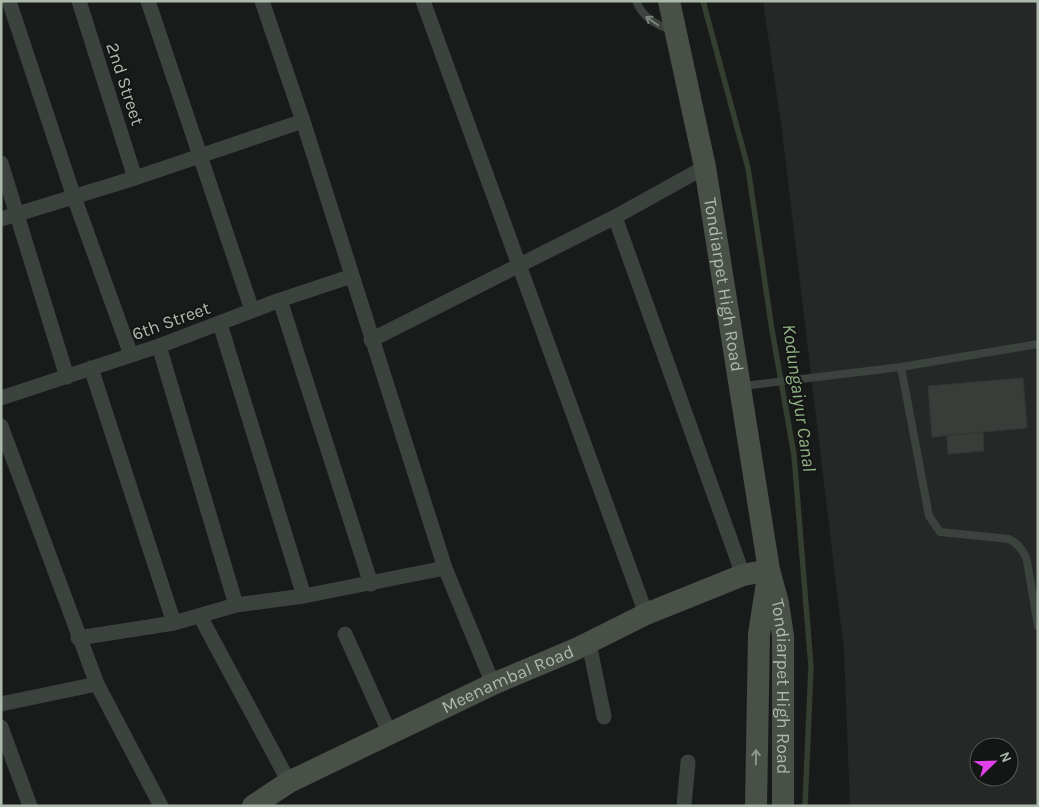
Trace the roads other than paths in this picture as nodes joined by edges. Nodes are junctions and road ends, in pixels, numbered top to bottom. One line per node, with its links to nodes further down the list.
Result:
1 (8, 1): 14 (street)
2 (79, 1): 13 (street, 2nd Street)
3 (148, 1): 10 (street)
4 (262, 1): 9 (street)
5 (423, 1): 18 (street)
6 (636, 1): 8 (lane, one-way to 6)
7 (669, 1): 8 (main road, Tondiarpet High Road)
8 (676, 32): 12 (main road, Tondiarpet High Road)
9 (303, 122): 10 (street); 19 (street)
10 (202, 156): 13 (street); 21 (street)
11 (1, 163): 15 (street)
12 (704, 167): 16 (street); 30 (main road, Tondiarpet High Road)
13 (135, 178): 14 (street)
14 (74, 197): 15 (street); 26 (street)
15 (17, 214): 17 (street); 29 (street)
16 (615, 217): 18 (street); 37 (street)
17 (1, 219)
18 (521, 265): 23 (street); 41 (street)
19 (352, 276): 20 (street, 6th Street); 23 (street)
20 (280, 300): 21 (street, 6th Street); 38 (street)
21 (252, 310): 22 (street, 6th Street)
22 (220, 324): 25 (street, 6th Street); 39 (street)
23 (371, 340): 33 (street)
24 (1038, 344): 27 (lane)
25 (159, 346): 26 (street, 6th Street); 40 (street)
26 (131, 355): 28 (street, 6th Street)
27 (901, 366): 30 (lane); 36 (lane)
28 (91, 368): 29 (street, 6th Street); 43 (street)
29 (67, 377): 31 (street, 6th Street)
30 (739, 387): 34 (main road, Tondiarpet High Road)
31 (1, 398)
32 (1, 426): 46 (street)
33 (445, 568): 38 (street); 49 (street)
34 (768, 570): 37 (main road, Meenambal Road); 60 (main road, Tondiarpet High Road, one-way to 34); 61 (main road, Tondiarpet High Road)
35 (1038, 571): 36 (lane)
36 (1029, 572): 44 (lane)
37 (742, 575): 41 (main road, Meenambal Road)
38 (372, 584): 39 (street)
39 (304, 596): 40 (street)
40 (236, 605): 42 (street)
41 (646, 614): 47 (main road, Meenambal Road)
42 (200, 616): 43 (street); 55 (street)
43 (174, 623): 46 (street)
44 (1038, 626)
45 (346, 634): 53 (street)
46 (78, 638): 48 (street)
47 (589, 643): 49 (main road, Meenambal Road); 51 (street)
48 (97, 684): 50 (street); 57 (street)
49 (492, 684): 53 (main road, Meenambal Road)
50 (1, 704)
51 (604, 717)
52 (1, 727): 56 (street)
53 (390, 734): 55 (main road, Meenambal Road)
54 (688, 762): 59 (street)
55 (290, 782): 58 (main road, Meenambal Road)
56 (30, 806)
57 (161, 806)
58 (253, 806)
59 (684, 806)
60 (756, 806)
61 (783, 806)

